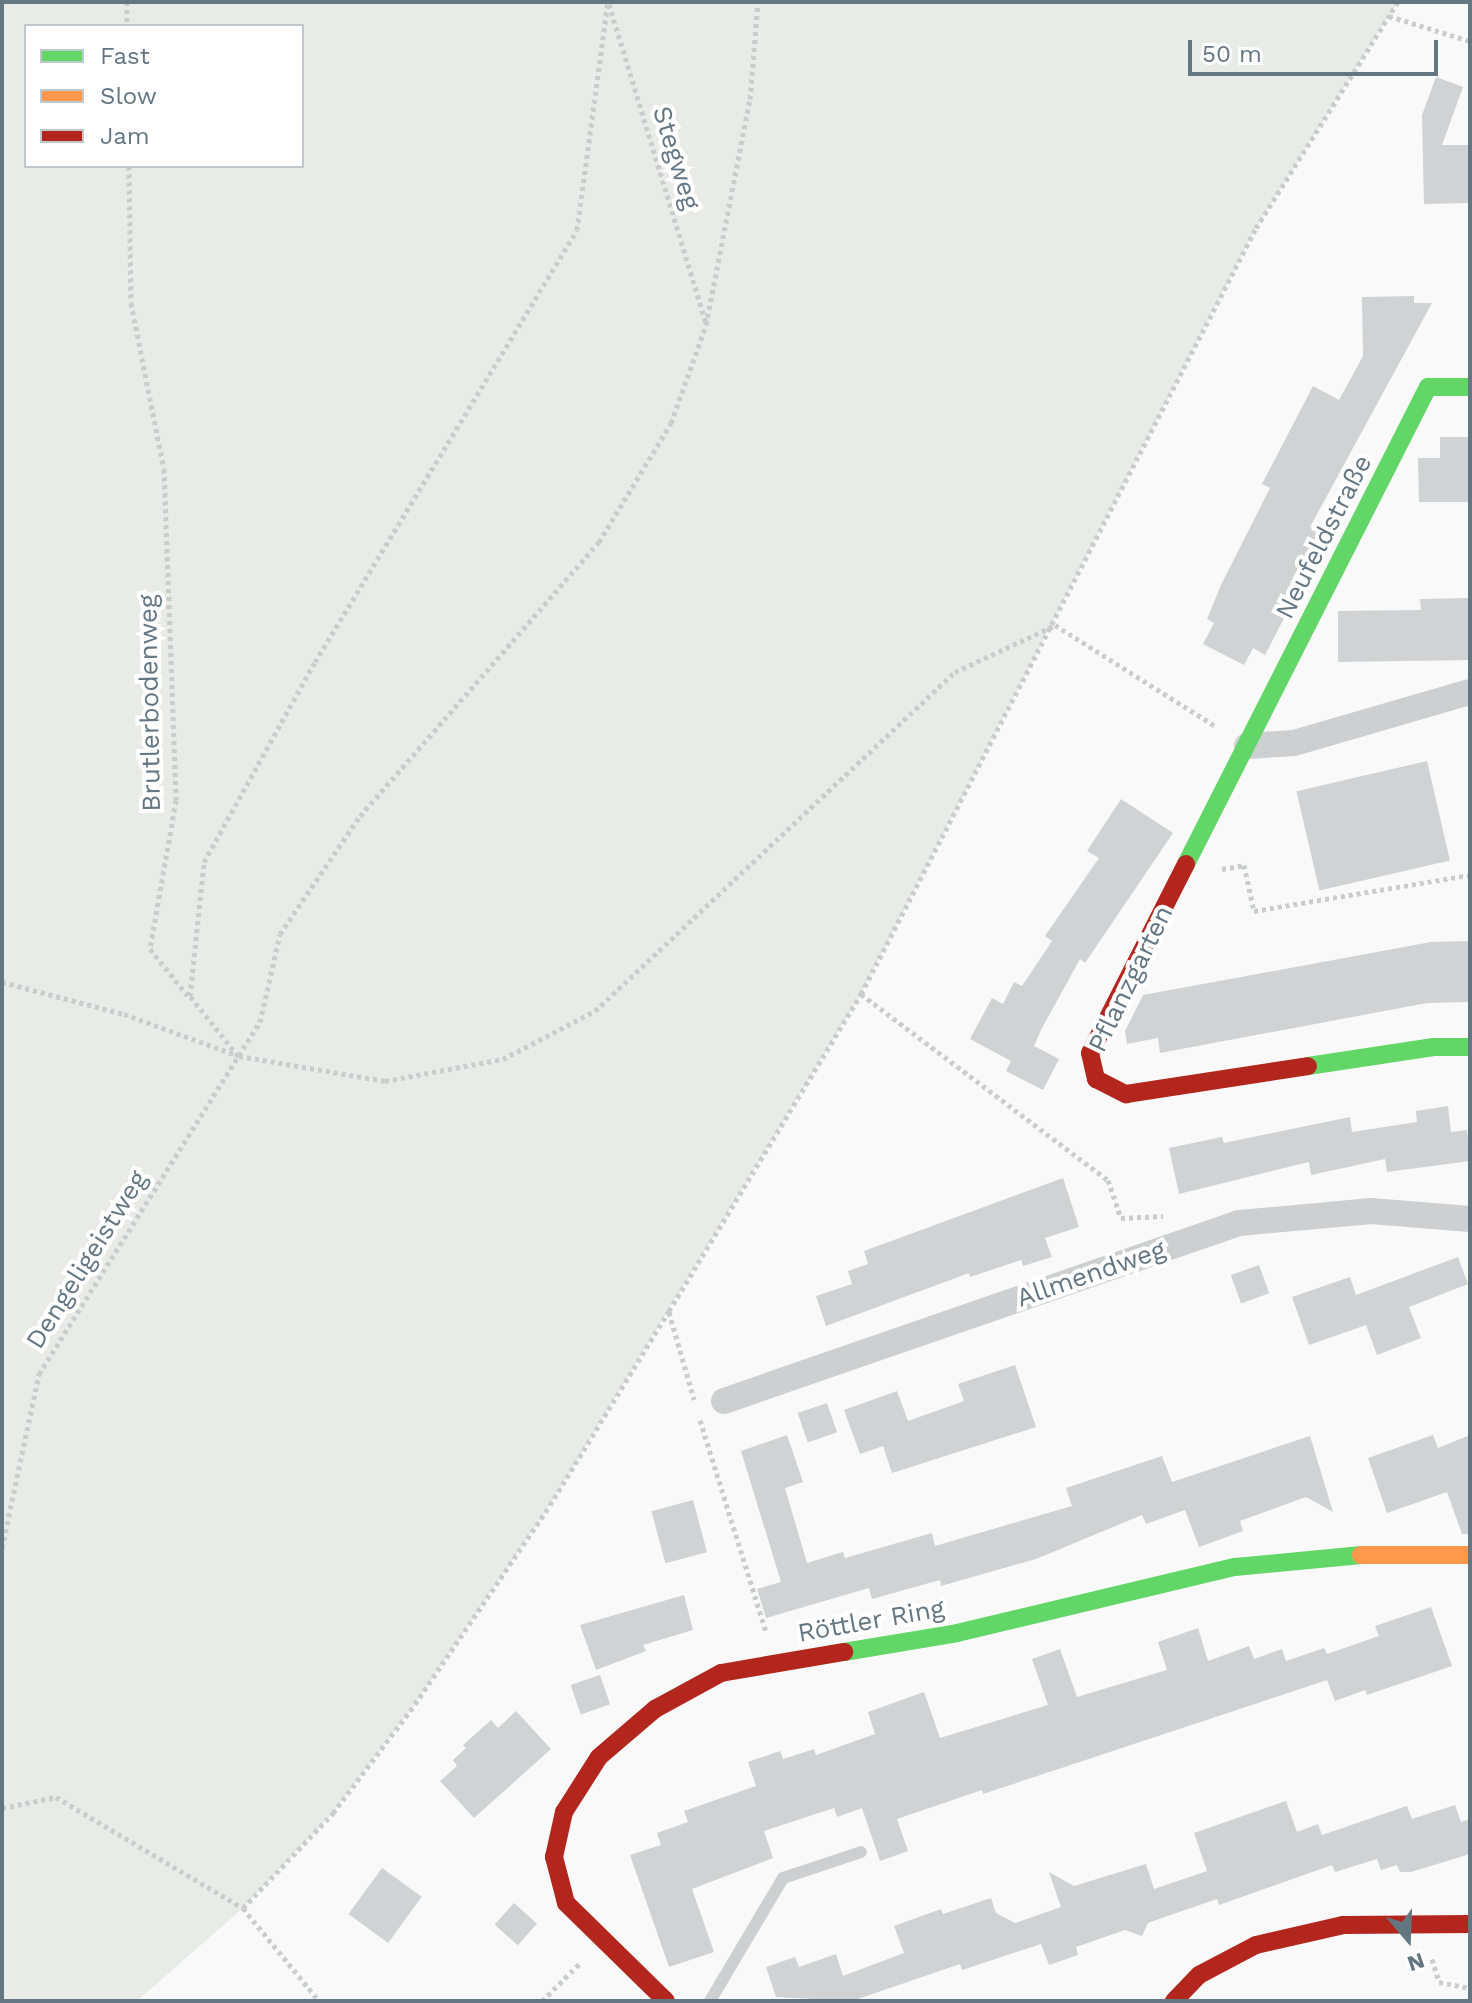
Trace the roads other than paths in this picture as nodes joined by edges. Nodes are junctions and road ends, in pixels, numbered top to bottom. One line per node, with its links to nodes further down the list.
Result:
1 (1470, 387): 3 (street, Neufeldstraße)
2 (1470, 692): 3 (street)
3 (1247, 746): 4 (street, Pflanzgarten)
4 (1470, 1047)
5 (1470, 1219): 6 (street, Allmendweg)
6 (724, 1401)
7 (1470, 1555): 10 (street, Röttler Ring)
8 (861, 1852): 11 (lane)
9 (1470, 1924): 12 (street)
10 (666, 2001)
11 (710, 2001)
12 (1174, 2001)

